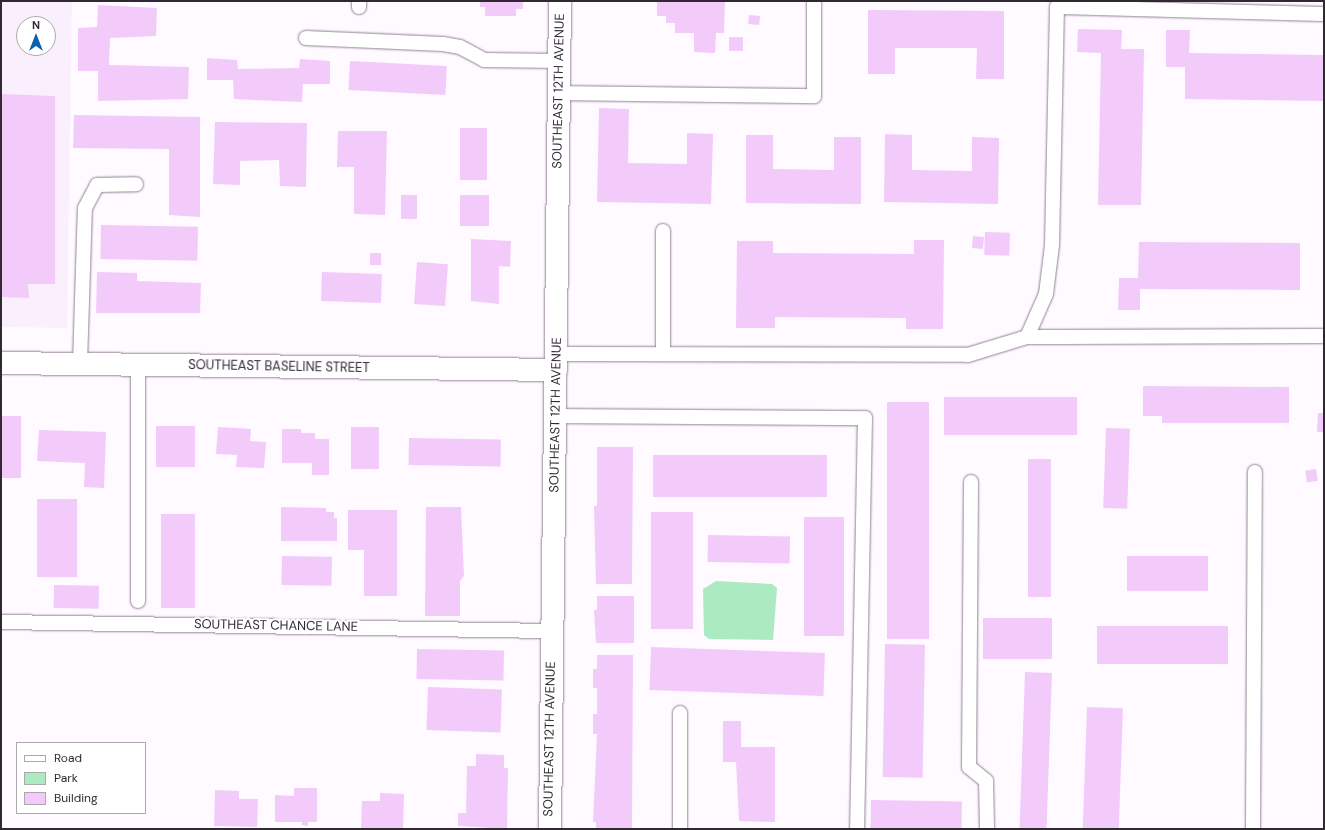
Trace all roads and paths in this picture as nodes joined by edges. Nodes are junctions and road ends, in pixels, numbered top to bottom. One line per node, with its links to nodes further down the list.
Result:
1 (560, 1): 5 (street, SOUTHEAST 12TH AVENUE)
2 (814, 1): 6 (lane)
3 (1324, 14): 10 (lane)
4 (306, 38): 5 (lane)
5 (559, 61): 6 (street, SOUTHEAST 12TH AVENUE)
6 (559, 92): 12 (street, SOUTHEAST 12TH AVENUE)
7 (136, 184): 14 (lane)
8 (663, 231): 11 (lane)
9 (1324, 336): 10 (lane)
10 (1027, 337): 11 (lane)
11 (663, 354): 12 (lane)
12 (556, 362): 15 (street, SOUTHEAST BASELINE STREET); 16 (street, SOUTHEAST 12TH AVENUE)
13 (1, 363): 14 (street, SOUTHEAST BASELINE STREET)
14 (80, 364): 15 (street, SOUTHEAST BASELINE STREET)
15 (138, 365): 19 (lane)
16 (556, 416): 21 (street, SOUTHEAST 12TH AVENUE); 25 (lane)
17 (1255, 472): 27 (lane)
18 (971, 482): 26 (lane)
19 (138, 601)
20 (1, 622): 21 (lane, SOUTHEAST CHANCE LANE)
21 (552, 630): 23 (street, SOUTHEAST 12TH AVENUE)
22 (680, 713): 24 (lane)
23 (550, 829)
24 (680, 829)
25 (857, 829)
26 (987, 829)
27 (1253, 829)

